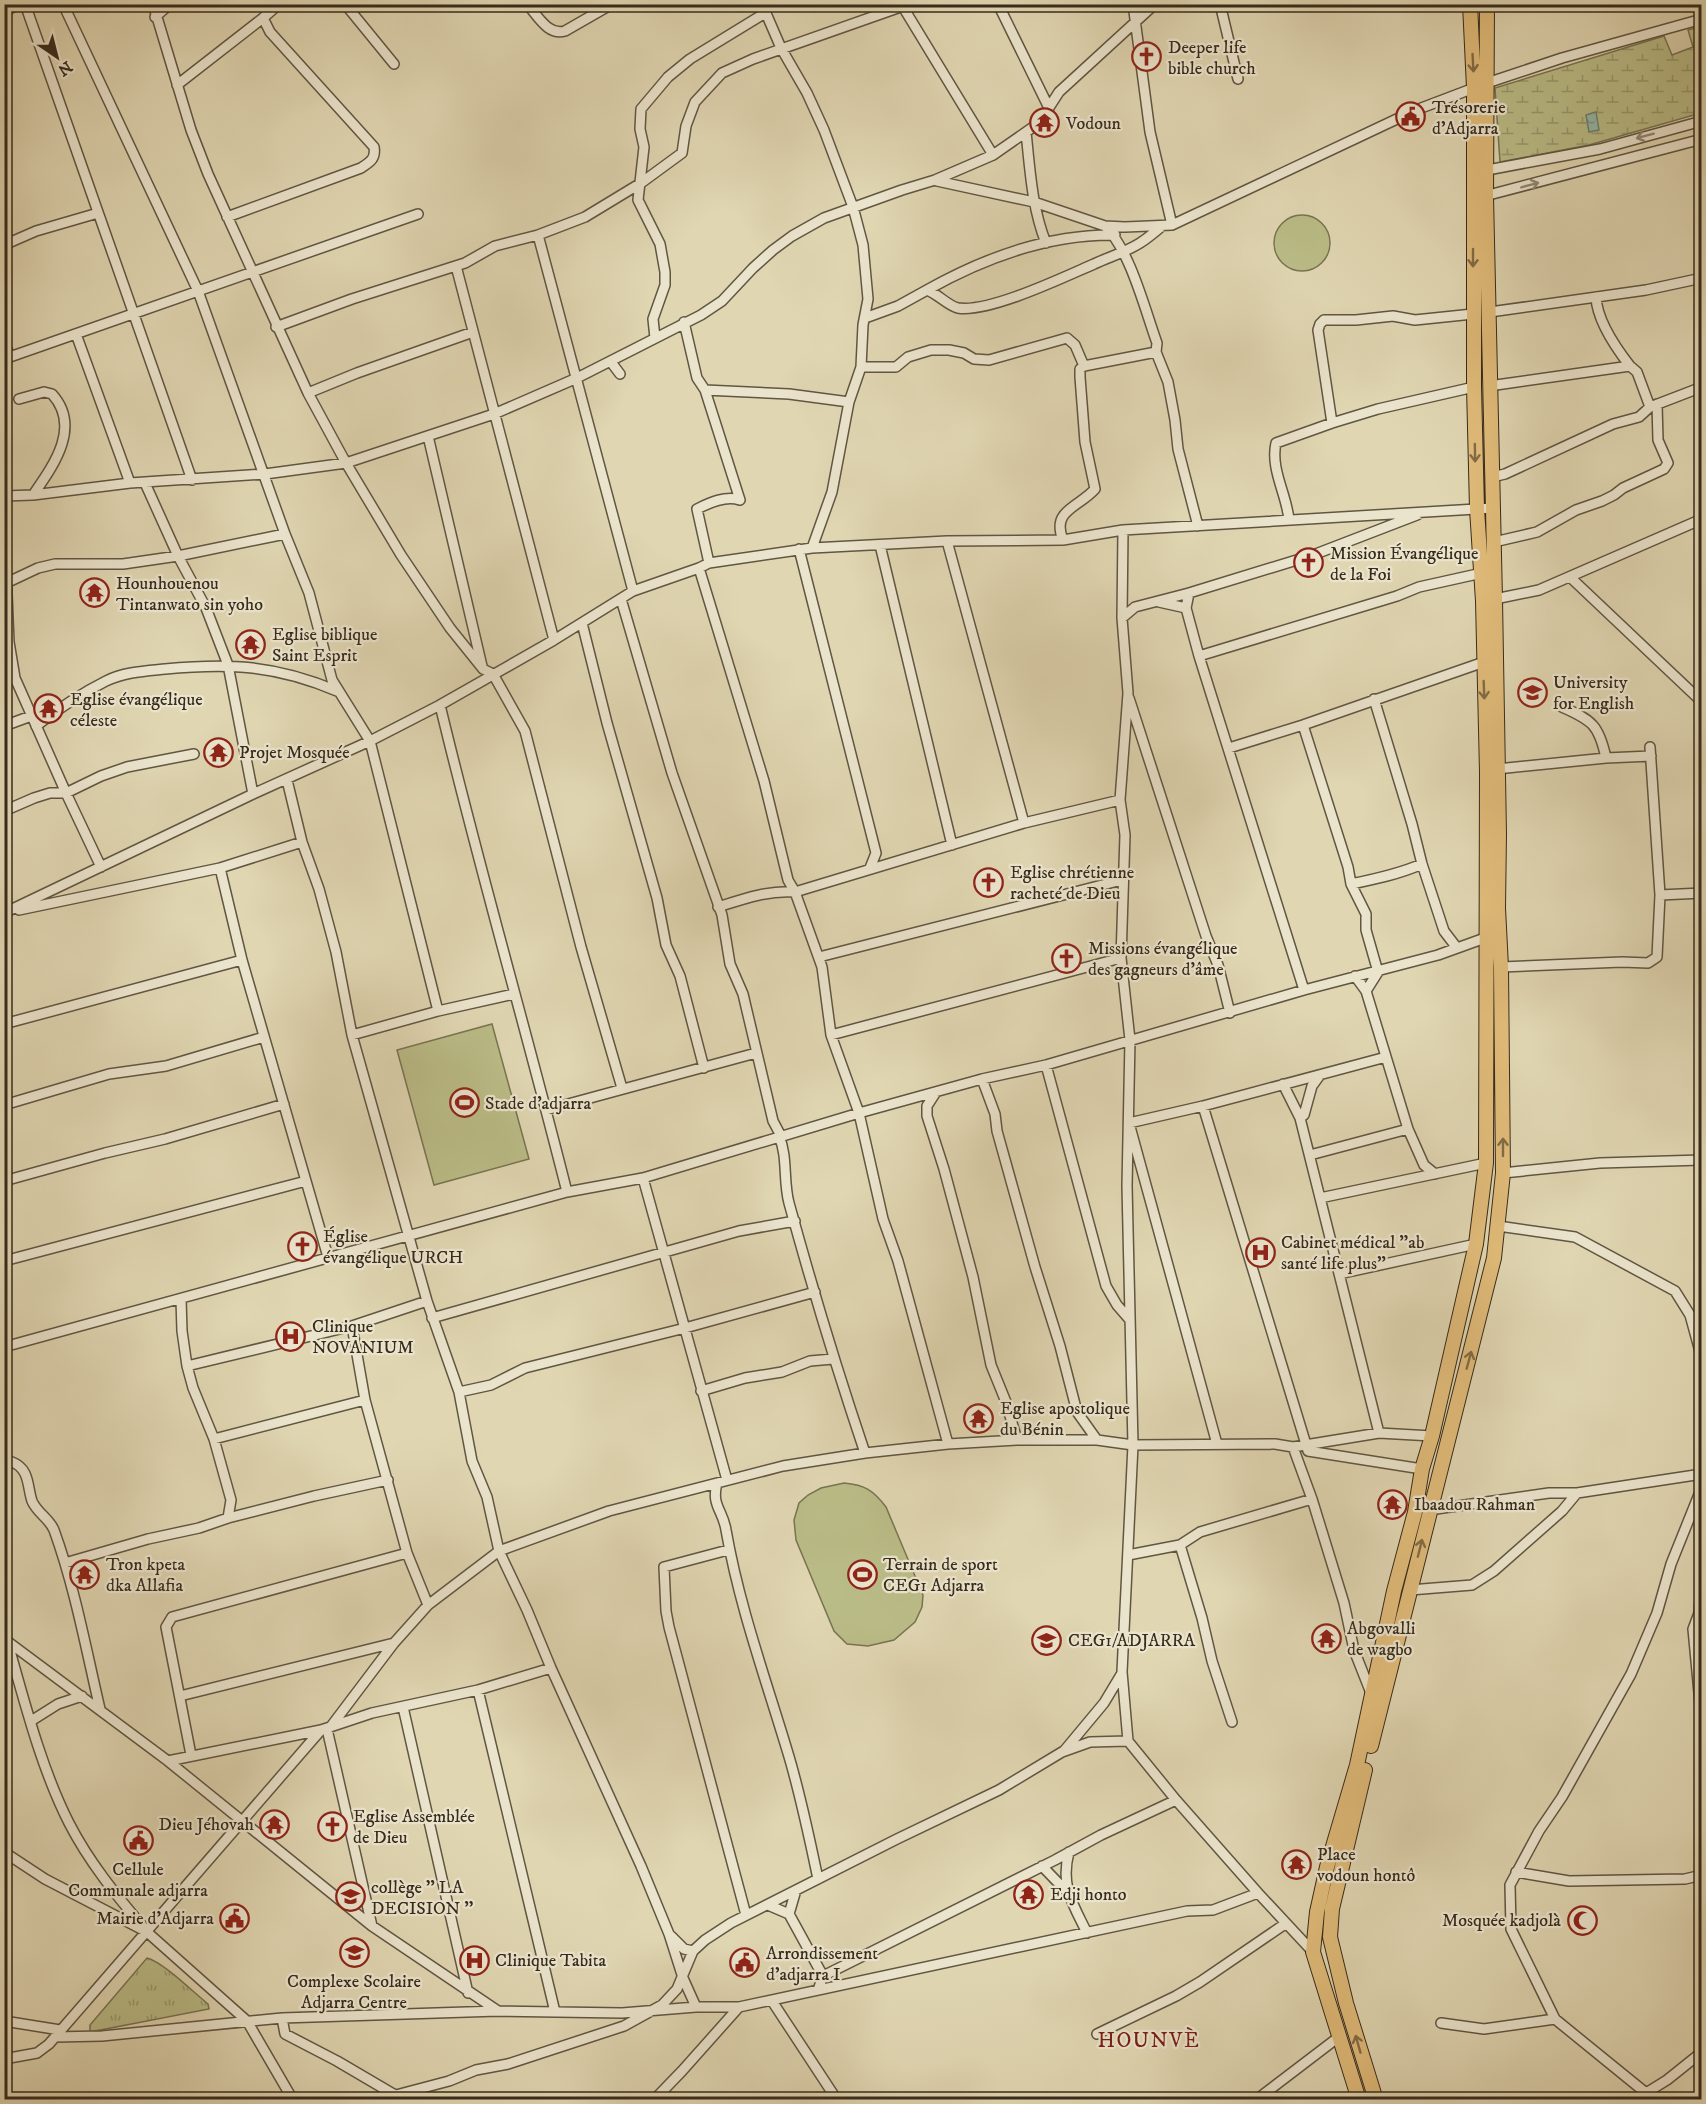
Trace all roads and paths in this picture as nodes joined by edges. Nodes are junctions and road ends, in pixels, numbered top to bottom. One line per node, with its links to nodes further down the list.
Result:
1 (18, 4): 18 (street)
2 (25, 4): 41 (street)
3 (63, 4): 55 (street)
4 (153, 4): 19 (street)
5 (170, 4): 19 (street)
6 (279, 4): 20 (street)
7 (345, 4): 24 (street)
8 (527, 4): 9 (street)
9 (612, 4)
10 (998, 4): 28 (street)
11 (1133, 4): 22 (street)
12 (1155, 4): 22 (street)
13 (1220, 4): 25 (street)
14 (1470, 4): 27 (main road, one-way to 27)
15 (1487, 4): 27 (main road)
16 (906, 6): 23 (street); 33 (street)
17 (763, 9): 23 (street); 37 (street)
18 (4, 12)
19 (155, 17): 26 (street)
20 (263, 18): 26 (street); 43 (street)
21 (1701, 19): 27 (street)
22 (1136, 22): 28 (street); 44 (street)
23 (781, 48): 37 (street); 40 (street)
24 (394, 63)
25 (1238, 79)
26 (177, 85): 43 (street)
27 (1480, 86): 35 (main road); 44 (street)
28 (1049, 108): 30 (street)
29 (1701, 121): 32 (street, one-way to 32)
30 (1026, 132): 33 (street); 39 (street)
31 (1701, 139): 34 (street)
32 (1600, 149): 34 (street); 35 (street)
33 (993, 155): 36 (street)
34 (1604, 165): 38 (street, one-way to 34)
35 (1479, 172): 38 (main road)
36 (935, 180): 39 (street); 40 (street)
37 (641, 183): 46 (street); 65 (street)
38 (1479, 197): 57 (main road); 59 (main road, one-way to 59)
39 (1034, 202): 45 (street); 48 (street)
40 (853, 207): 60 (street); 61 (street)
41 (98, 213): 49 (street); 58 (street)
42 (418, 214): 52 (street)
43 (227, 217): 52 (street)
44 (1167, 225): 45 (street); 50 (street)
45 (1105, 226): 47 (street)
46 (538, 235): 51 (street); 74 (street)
47 (1115, 235): 48 (street); 50 (street)
48 (1046, 243): 54 (street)
49 (4, 245)
50 (1124, 251): 54 (street); 67 (street)
51 (456, 266): 62 (street); 63 (street)
52 (254, 272): 55 (street); 62 (street)
53 (1701, 278): 56 (street)
54 (927, 290): 60 (street)
55 (198, 291): 58 (street); 87 (street)
56 (1596, 297): 57 (street); 71 (street)
57 (1490, 312): 75 (main road)
58 (134, 314): 64 (street); 89 (street)
59 (1473, 314): 76 (main road); 84 (street)
60 (865, 318): 72 (street)
61 (684, 322): 65 (street); 78 (street)
62 (276, 327): 79 (street)
63 (473, 332): 79 (street); 83 (street)
64 (76, 334): 68 (street); 90 (street)
65 (655, 338): 69 (street)
66 (4, 342): 68 (street)
67 (1156, 352): 70 (street); 100 (street)
68 (7, 358)
69 (610, 362): 73 (street); 74 (street)
70 (1084, 366): 72 (street); 103 (street)
71 (1630, 366): 75 (street); 82 (street)
72 (861, 367): 81 (street)
73 (620, 374)
74 (577, 378): 83 (street); 115 (street)
75 (1490, 386): 88 (main road)
76 (1473, 387): 84 (street); 95 (main road, one-way to 95)
77 (1701, 387): 82 (street)
78 (705, 390): 81 (street); 110 (street)
79 (308, 393): 86 (street)
80 (19, 399): 92 (street)
81 (849, 402): 107 (street)
82 (1653, 406): 88 (street); 105 (street)
83 (494, 414): 85 (street); 125 (street)
84 (1332, 423): 98 (street)
85 (428, 436): 86 (street); 129 (street)
86 (346, 463): 87 (street); 129 (street)
87 (265, 474): 89 (street); 102 (street)
88 (1492, 477): 94 (main road)
89 (192, 480): 91 (street)
90 (130, 483): 91 (street); 92 (street)
91 (144, 483): 109 (street)
92 (33, 495): 93 (street)
93 (4, 496)
94 (1493, 508): 95 (street); 105 (main road)
95 (1477, 509): 96 (street); 112 (main road)
96 (1425, 512): 98 (street); 116 (street)
97 (1701, 519): 113 (street)
98 (1289, 520): 100 (street)
99 (4, 524): 114 (street)
100 (1198, 526): 101 (street)
101 (1123, 530): 103 (street); 117 (street)
102 (285, 534): 109 (street); 131 (street)
103 (1063, 540): 104 (street)
104 (947, 541): 106 (street); 153 (street)
105 (1494, 542): 119 (main road)
106 (880, 545): 107 (street); 155 (street)
107 (812, 548): 108 (street)
108 (799, 549): 110 (street); 156 (street)
109 (178, 556): 114 (street); 128 (street)
110 (709, 563): 111 (street)
111 (699, 568): 115 (street); 164 (street)
112 (1482, 573): 126 (street); 127 (main road)
113 (1570, 577): 119 (street); 134 (street)
114 (6, 583): 137 (street)
115 (633, 591): 118 (street)
116 (1189, 593): 120 (street); 122 (street)
117 (1122, 595): 121 (street); 123 (street)
118 (621, 599): 124 (street); 167 (street)
119 (1496, 599): 147 (main road)
120 (1159, 602): 121 (street); 122 (street)
121 (1135, 607): 123 (street)
122 (1186, 608): 126 (street)
123 (1122, 618): 132 (street)
124 (582, 623): 125 (street); 192 (street)
125 (554, 639): 130 (street)
126 (1199, 656): 143 (street)
127 (1484, 662): 133 (street); 170 (main road, one-way to 170)
128 (228, 665): 131 (street); 140 (street); 150 (street)
129 (483, 669): 130 (street)
130 (493, 674): 135 (street); 197 (street)
131 (337, 691): 141 (street)
132 (1128, 693): 142 (street); 144 (street)
133 (1374, 699): 138 (street); 158 (street)
134 (1701, 702)
135 (440, 705): 141 (street); 181 (street)
136 (1562, 707): 146 (street)
137 (32, 716): 139 (street); 140 (street)
138 (1303, 725): 143 (street); 163 (street)
139 (4, 726)
140 (36, 726): 149 (street)
141 (370, 741): 148 (street); 182 (street)
142 (1144, 747): 144 (street); 183 (street)
143 (1229, 748): 179 (street)
144 (1124, 750): 151 (street)
145 (194, 754): 149 (street)
146 (1605, 758): 147 (street); 166 (street)
147 (1497, 769): 176 (main road)
148 (287, 780): 150 (street); 154 (street)
149 (66, 793): 152 (street); 159 (street)
150 (253, 794): 159 (street)
151 (1120, 800): 153 (street); 162 (street)
152 (4, 811)
153 (1024, 823): 155 (street)
154 (302, 842): 160 (street); 185 (street)
155 (952, 845): 157 (street)
156 (876, 853): 157 (street); 161 (street)
157 (886, 864): 161 (street)
158 (1422, 864): 163 (street); 169 (street)
159 (101, 867): 168 (street)
160 (219, 868): 168 (street); 175 (street)
161 (870, 868): 164 (street)
162 (1122, 880): 173 (street); 174 (street)
163 (1351, 884): 177 (street)
164 (795, 892): 167 (street); 173 (street)
165 (1701, 893): 166 (street)
166 (1660, 895): 176 (street)
167 (719, 911): 189 (street)
168 (4, 913)
169 (1447, 937): 171 (street); 172 (street)
170 (1485, 938): 171 (street); 215 (main road)
171 (1457, 948): 172 (street)
172 (1438, 955): 177 (street)
173 (819, 957): 186 (street)
174 (1121, 958): 186 (street); 188 (street)
175 (242, 960): 184 (street); 187 (street)
176 (1501, 967): 216 (main road, one-way to 176)
177 (1378, 972): 178 (street); 180 (street)
178 (1355, 976): 179 (street); 180 (street)
179 (1304, 990): 183 (street)
180 (1366, 991): 190 (street)
181 (514, 994): 182 (street); 203 (street)
182 (438, 1011): 185 (street)
183 (1230, 1013): 188 (street)
184 (4, 1024)
185 (352, 1035): 225 (street)
186 (831, 1035): 204 (street)
187 (264, 1036): 200 (street); 201 (street)
188 (1130, 1040): 191 (street); 207 (street)
189 (756, 1053): 192 (street); 206 (street)
190 (1386, 1057): 193 (street); 208 (street)
191 (1046, 1065): 194 (street); 235 (street)
192 (704, 1068): 197 (street)
193 (1320, 1075): 195 (street); 199 (street)
194 (982, 1078): 198 (street); 249 (street)
195 (1300, 1080): 196 (street); 199 (street)
196 (1282, 1084): 202 (street); 205 (street)
197 (622, 1088): 203 (street)
198 (936, 1092): 204 (street); 248 (street)
199 (1310, 1092): 205 (street)
200 (284, 1104): 219 (street); 220 (street)
201 (4, 1105)
202 (1203, 1106): 207 (street); 253 (street)
203 (546, 1110): 221 (street)
204 (859, 1113): 209 (street); 250 (street)
205 (1300, 1118): 213 (street)
206 (773, 1121): 210 (street); 211 (street)
207 (1129, 1123): 235 (street); 251 (street)
208 (1408, 1129): 213 (street); 217 (street)
209 (794, 1132): 210 (street); 212 (street)
210 (780, 1136): 211 (street); 212 (street)
211 (766, 1140): 218 (street)
212 (783, 1147): 223 (street)
213 (1310, 1155): 222 (street)
214 (1701, 1160): 216 (street)
215 (1486, 1163): 217 (street); 226 (main road)
216 (1503, 1173): 224 (main road)
217 (1435, 1174): 222 (street)
218 (643, 1178): 221 (street); 227 (street)
219 (4, 1181)
220 (306, 1181): 228 (street); 229 (street)
221 (567, 1192): 225 (street)
222 (1320, 1198): 230 (street)
223 (795, 1221): 227 (street); 231 (street)
224 (1498, 1226): 240 (street); 266 (main road, one-way to 224)
225 (409, 1236): 228 (street); 233 (street)
226 (1476, 1244): 230 (street); 246 (main road)
227 (665, 1252): 234 (street); 237 (street)
228 (328, 1257): 232 (street)
229 (4, 1261)
230 (1339, 1274): 245 (street)
231 (815, 1292): 237 (street); 239 (street)
232 (182, 1299): 238 (street); 241 (street)
233 (427, 1300): 234 (street); 236 (street)
234 (432, 1318): 243 (street)
235 (1130, 1320): 252 (street)
236 (352, 1326): 241 (street); 244 (street)
237 (686, 1328): 242 (street); 243 (street)
238 (4, 1347)
239 (832, 1359): 242 (street); 255 (street)
240 (1701, 1359)
241 (187, 1366): 247 (street)
242 (701, 1391): 260 (street)
243 (459, 1392): 271 (street)
244 (366, 1400): 247 (street); 259 (street)
245 (1379, 1433): 246 (street); 253 (street)
246 (1432, 1436): 257 (main road)
247 (214, 1439): 265 (street)
248 (1017, 1440): 249 (street); 250 (street)
249 (1097, 1440): 252 (street)
250 (948, 1444): 255 (street)
251 (1217, 1444): 252 (street); 254 (street)
252 (1133, 1445): 273 (street)
253 (1306, 1445): 254 (street); 257 (street)
254 (1293, 1447): 264 (street)
255 (865, 1453): 260 (street)
256 (4, 1465): 274 (street)
257 (1422, 1469): 286 (main road)
258 (1701, 1474): 263 (street)
259 (388, 1480): 267 (street); 272 (street)
260 (727, 1480): 261 (street)
261 (717, 1483): 270 (street); 271 (street)
262 (1701, 1487): 302 (street)
263 (1577, 1493): 266 (street); 276 (street)
264 (1312, 1498): 269 (street); 286 (street)
265 (231, 1500): 267 (street); 268 (street)
266 (1429, 1510): 276 (main road, one-way to 266)
267 (244, 1514): 268 (street)
268 (228, 1518): 274 (street)
269 (1180, 1545): 273 (street); 290 (street)
270 (728, 1550): 304 (street); 310 (street)
271 (499, 1551): 277 (street); 281 (street)
272 (407, 1553): 277 (street); 285 (street)
273 (1128, 1555): 282 (street)
274 (65, 1563): 288 (street)
275 (1701, 1576): 278 (street)
276 (1410, 1590): 345 (main road, one-way to 276)
277 (428, 1605): 280 (street)
278 (1697, 1627): 291 (street)
279 (6, 1638): 284 (street); 289 (street)
280 (394, 1643): 285 (street); 292 (street)
281 (551, 1668): 283 (street); 315 (street)
282 (1122, 1672): 293 (street); 294 (street)
283 (478, 1690): 287 (street); 326 (street)
284 (82, 1696): 288 (street); 289 (street)
285 (180, 1696): 295 (street)
286 (1373, 1697): 317 (main road)
287 (403, 1707): 292 (street); 321 (street)
288 (100, 1709): 296 (street)
289 (32, 1721): 313 (street)
290 (1232, 1722)
291 (1701, 1725)
292 (327, 1728): 295 (street); 298 (street); 312 (street)
293 (1128, 1741): 294 (street); 297 (street)
294 (1062, 1752): 304 (street)
295 (191, 1755): 296 (street)
296 (168, 1761): 298 (street)
297 (1176, 1800): 300 (street); 307 (street)
298 (243, 1821): 312 (street); 313 (street)
299 (4, 1852): 313 (street)
300 (1069, 1852): 301 (street); 306 (street)
301 (1042, 1866): 306 (street); 318 (street)
302 (1516, 1872): 303 (street); 329 (street)
303 (1701, 1875)
304 (818, 1879): 305 (street)
305 (796, 1890): 308 (street); 309 (street)
306 (1067, 1892): 314 (street)
307 (1258, 1893): 311 (street); 314 (street)
308 (768, 1905): 309 (street); 310 (street)
309 (789, 1914): 318 (street)
310 (746, 1915): 316 (street)
311 (1286, 1924): 317 (street); 334 (street)
312 (372, 1926): 321 (street)
313 (147, 1932): 331 (street); 333 (street)
314 (1087, 1933): 320 (street)
315 (669, 1934): 316 (street); 319 (street)
316 (693, 1951): 319 (street)
317 (1313, 1952): 335 (main road)
318 (823, 1976): 320 (street)
319 (683, 1977): 323 (street); 327 (street)
320 (818, 1990): 322 (street)
321 (468, 1993): 325 (street)
322 (772, 2001): 324 (street); 342 (street)
323 (696, 2007): 324 (street); 327 (street)
324 (740, 2007): 341 (street)
325 (498, 2011): 326 (street); 328 (street)
326 (555, 2012): 327 (street)
327 (653, 2012): 339 (street)
328 (282, 2018): 331 (street); 339 (street)
329 (1555, 2019): 332 (street); 338 (street)
330 (4, 2021): 333 (street)
331 (247, 2021): 333 (street); 340 (street)
332 (1441, 2023)
333 (57, 2033): 337 (street)
334 (1097, 2034)
335 (1340, 2036): 343 (street); 344 (main road)
336 (1701, 2052): 338 (street)
337 (6, 2060)
338 (1646, 2096)
339 (399, 2098)
340 (293, 2100)
341 (654, 2100)
342 (837, 2100)
343 (1256, 2100)
344 (1359, 2100)
345 (1376, 2100)

